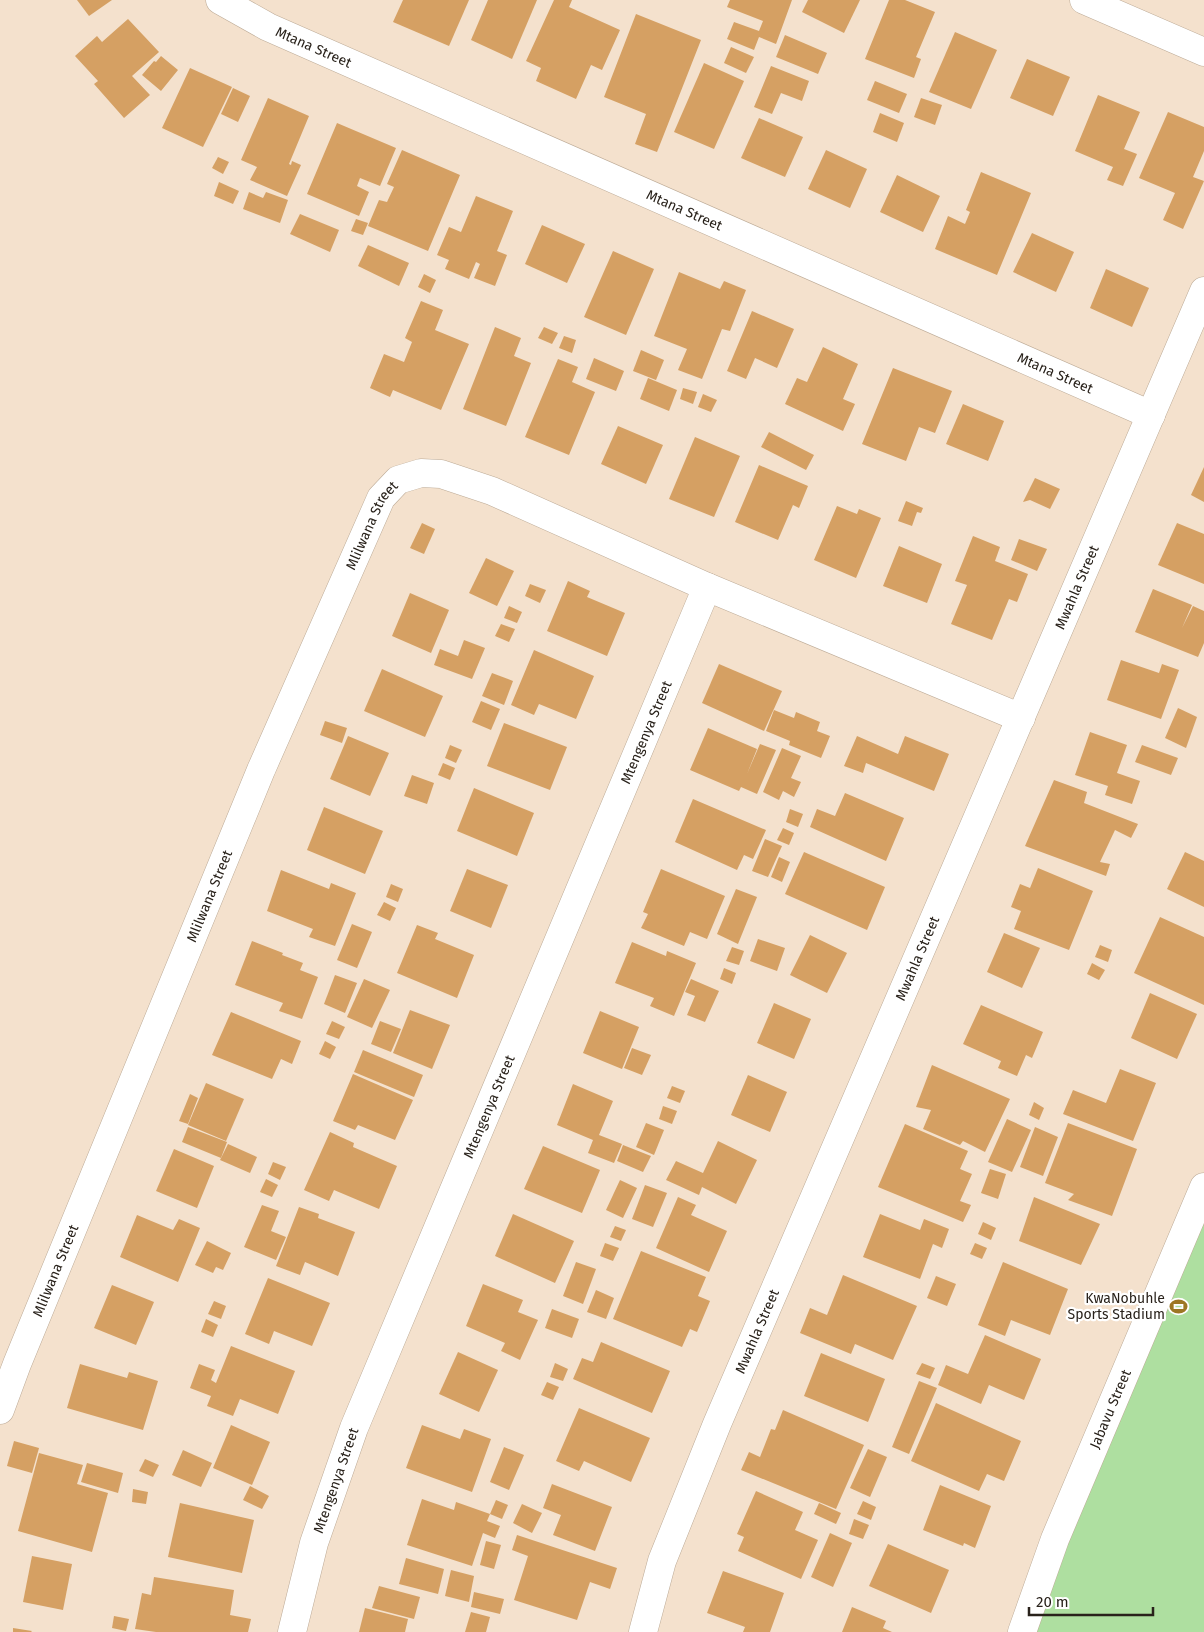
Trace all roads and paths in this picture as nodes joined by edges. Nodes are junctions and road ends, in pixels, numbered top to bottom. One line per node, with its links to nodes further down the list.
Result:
1 (220, 0): 5 (street, Mtana Street)
2 (1084, 0): 3 (street)
3 (1204, 52)
4 (1204, 290): 5 (street, Mwahla Street)
5 (1151, 415): 7 (street, Mwahla Street)
6 (707, 587): 7 (street, Mlilwana Street); 9 (street, Mlilwana Street); 10 (street, Mtengenya Street)
7 (1021, 718): 11 (street, Mwahla Street)
8 (1204, 1187): 12 (street, Jabavu Street)
9 (0, 1410)
10 (292, 1632)
11 (643, 1632)
12 (1022, 1632)

